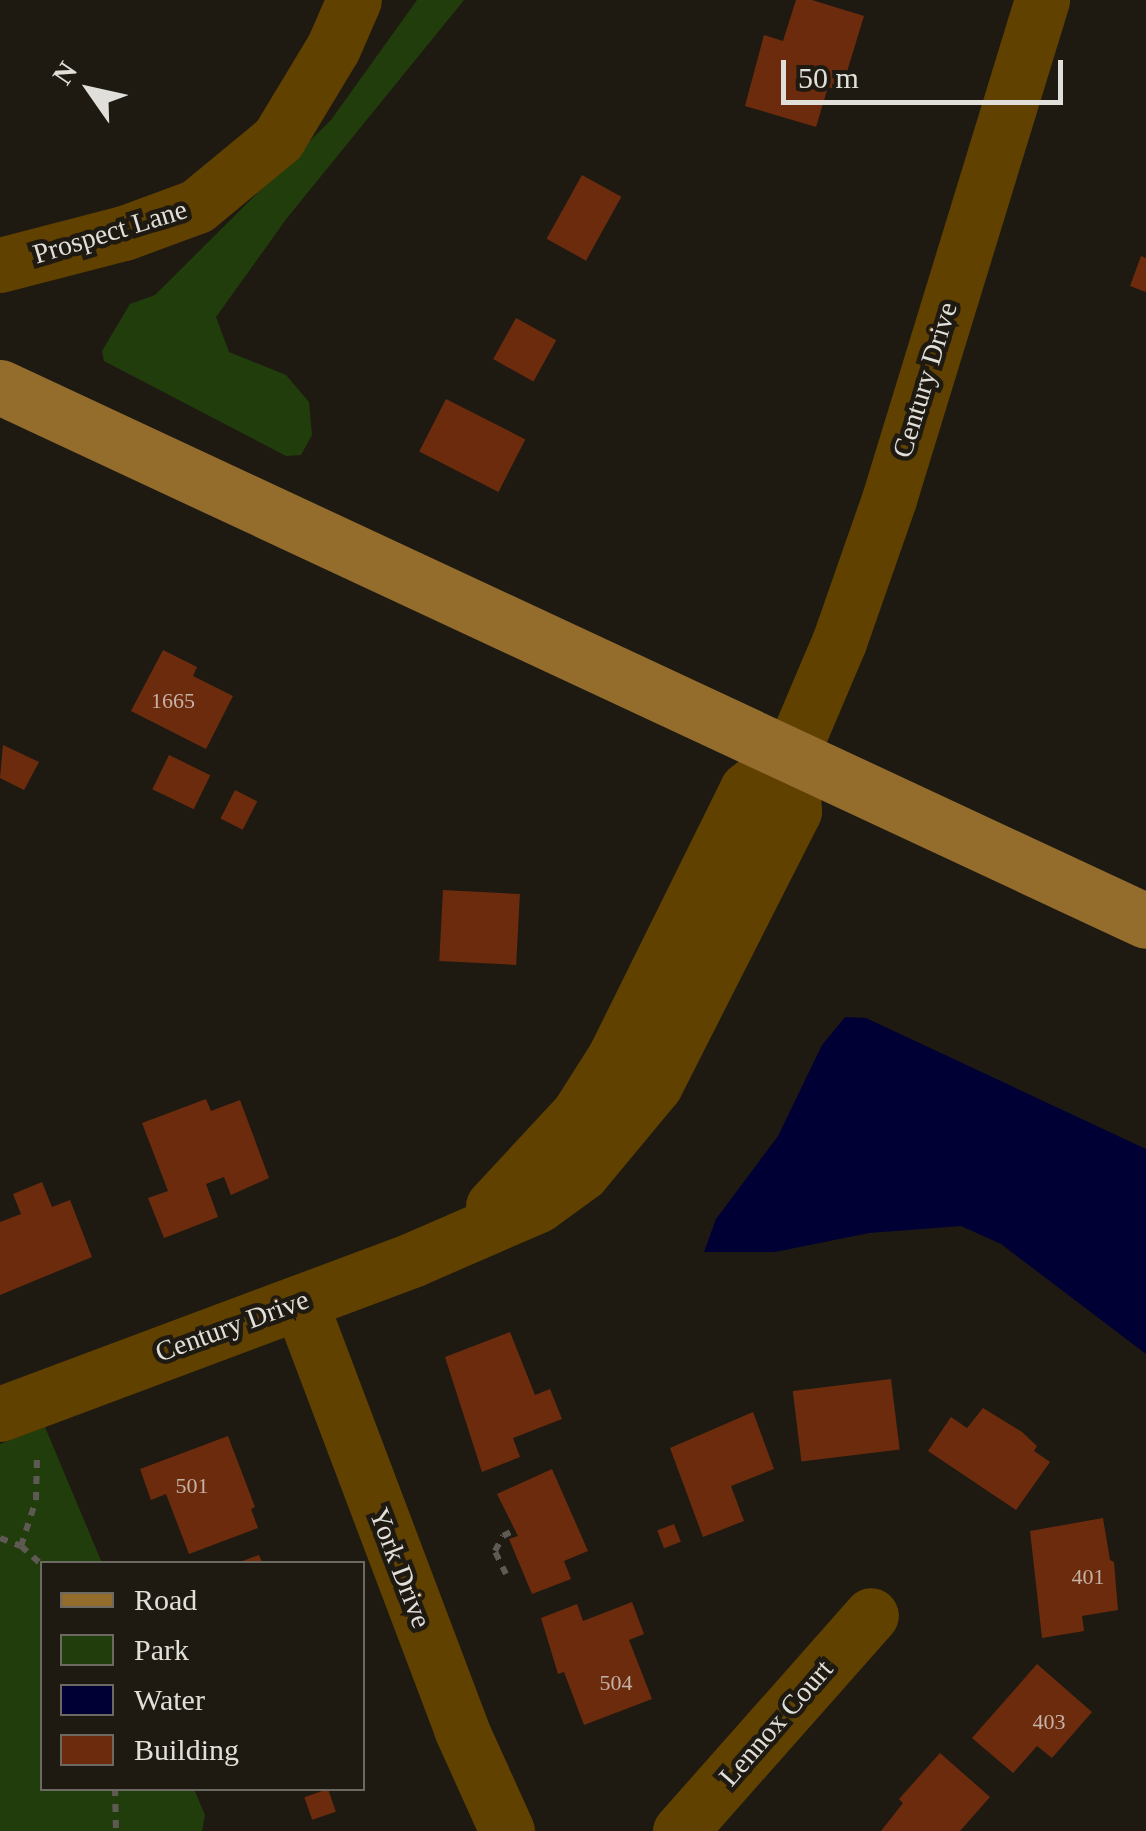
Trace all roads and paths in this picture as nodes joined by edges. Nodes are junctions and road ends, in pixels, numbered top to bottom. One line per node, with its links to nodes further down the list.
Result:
1 (354, 0): 3 (street, Prospect Lane)
2 (1042, 0): 5 (street, Century Drive)
3 (0, 265)
4 (0, 388): 5 (main road)
5 (790, 755): 6 (main road); 7 (street, Century Drive)
6 (1146, 921)
7 (300, 1302): 8 (street, Century Drive); 18 (street, York Drive)
8 (0, 1414)
9 (37, 1456): 12 (path)
10 (515, 1530): 14 (path)
11 (0, 1538): 12 (path)
12 (21, 1546): 13 (path)
13 (40, 1563)
14 (506, 1574)
15 (871, 1614): 19 (street, Lennox Court)
16 (116, 1791): 17 (path)
17 (116, 1831)
18 (507, 1831)
19 (680, 1831)

